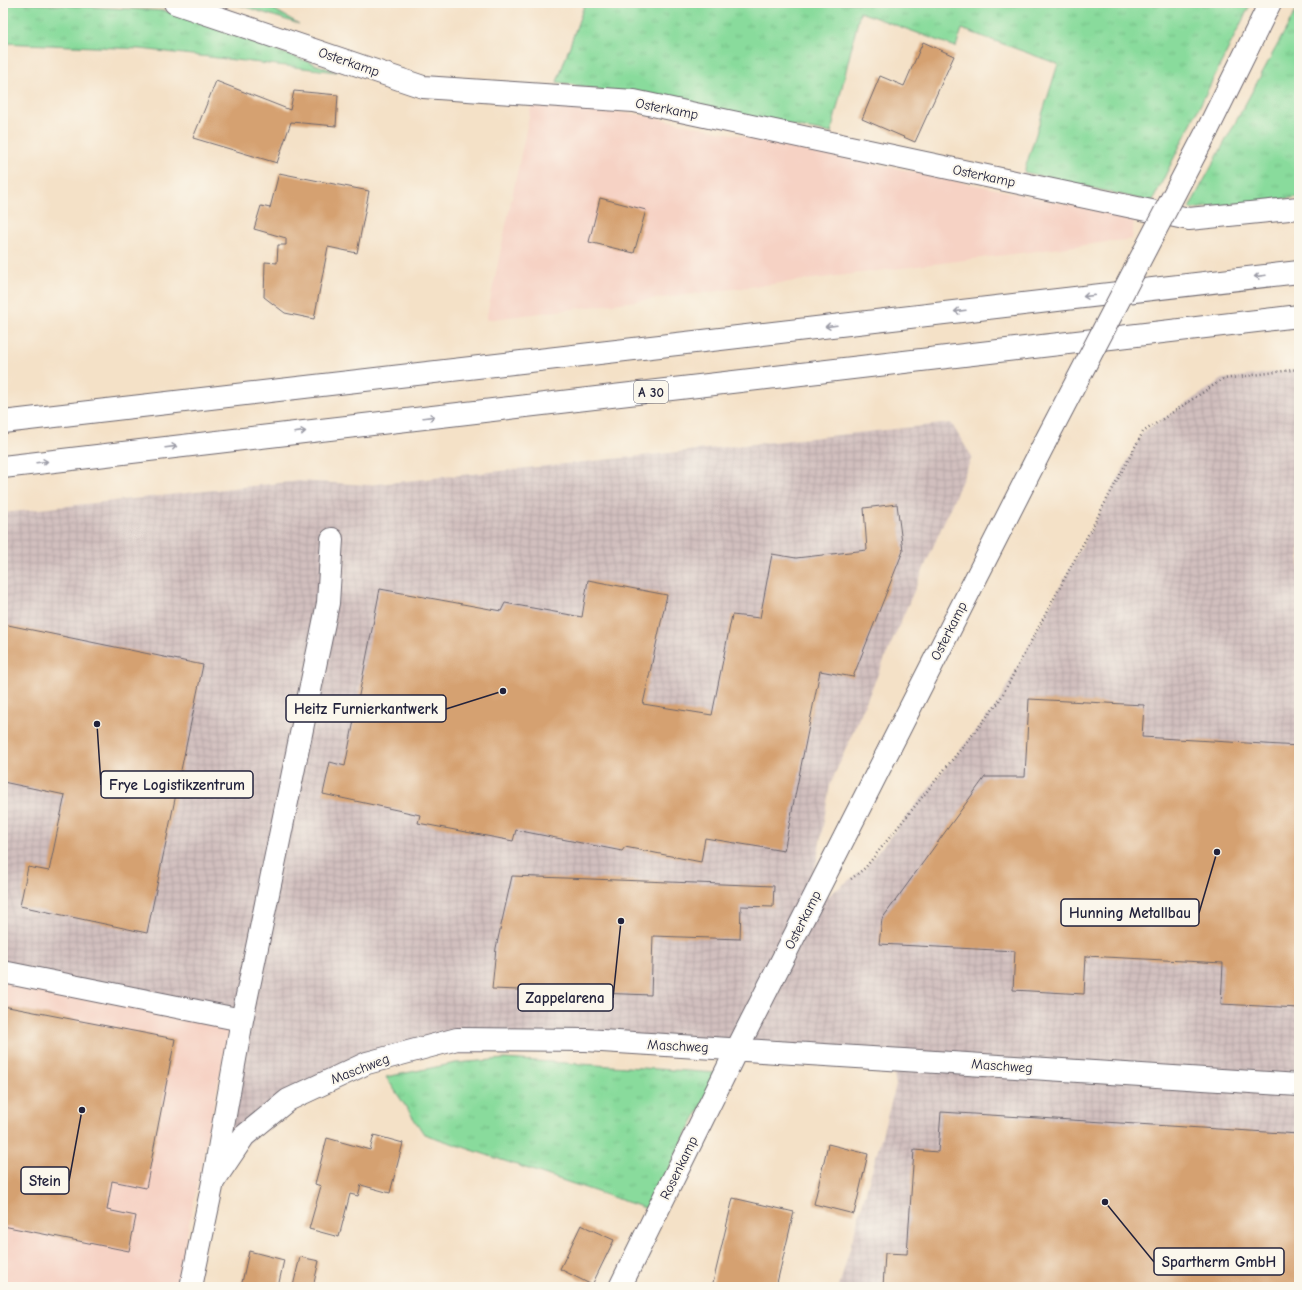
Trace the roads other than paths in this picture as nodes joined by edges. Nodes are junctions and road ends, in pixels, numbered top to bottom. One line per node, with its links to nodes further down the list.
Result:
1 (175, 3): 3 (main road, Osterkamp)
2 (1270, 3): 11 (main road, Osterkamp, bridge)
3 (1299, 208)
4 (1299, 272): 6 (main road, one-way to 6)
5 (1299, 316): 7 (main road, A 30, one-way to 5)
6 (3, 422)
7 (3, 467)
8 (332, 539): 10 (main road)
9 (3, 972): 10 (main road)
10 (242, 1020): 13 (main road)
11 (738, 1049): 12 (main road, Maschweg); 13 (main road, Maschweg); 15 (main road, Rosenkamp)
12 (1299, 1085)
13 (213, 1182): 14 (main road, Maschweg)
14 (191, 1287)
15 (620, 1287)

